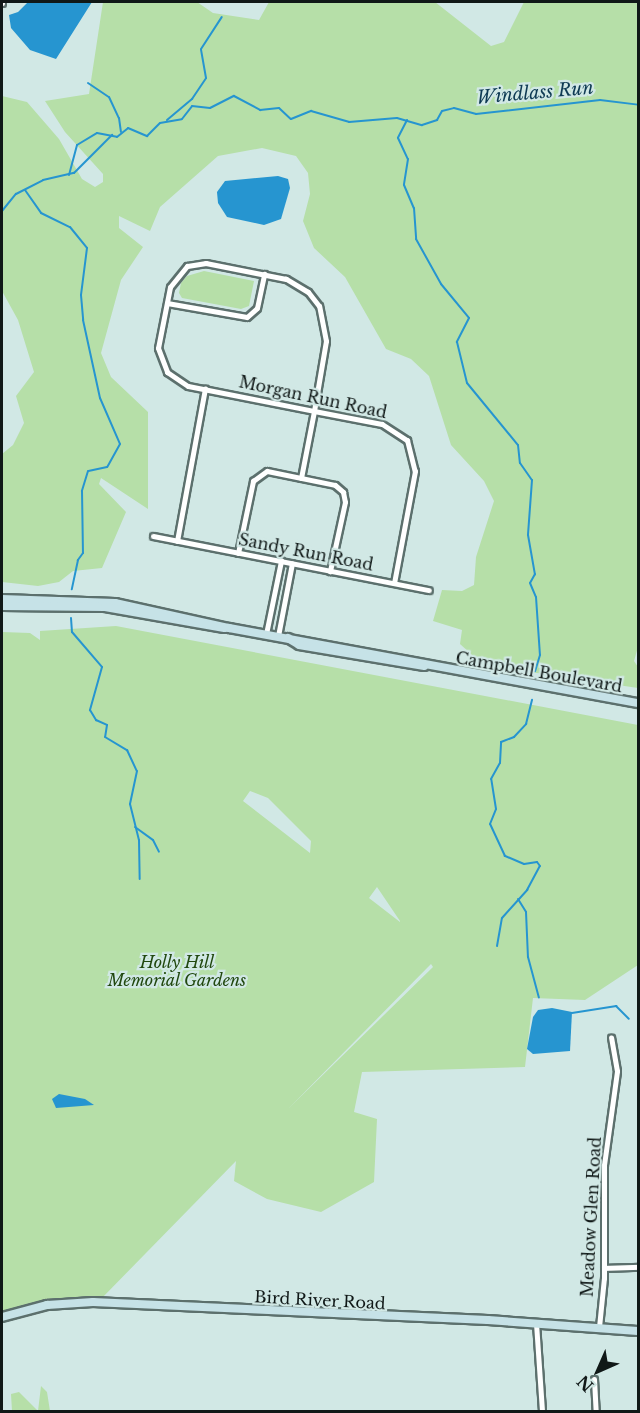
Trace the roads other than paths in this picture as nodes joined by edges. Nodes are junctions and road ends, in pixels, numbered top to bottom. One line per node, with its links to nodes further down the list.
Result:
1 (264, 274): 2 (street); 2 (street); 4 (street)
2 (167, 303): 3 (street, Morgan Run Road)
3 (205, 389): 4 (street, Morgan Run Road); 7 (street)
4 (314, 411): 5 (street); 12 (street, Morgan Run Road)
5 (301, 478): 8 (street); 11 (street)
6 (153, 536): 7 (street, Sandy Run Road)
7 (177, 541): 8 (street, Sandy Run Road)
8 (238, 553): 9 (street, Sandy Run Road)
9 (281, 561): 10 (street, Sandy Run Road); 17 (street)
10 (292, 563): 11 (street, Sandy Run Road); 18 (street)
11 (330, 571): 12 (street, Sandy Run Road)
12 (393, 583): 13 (street, Sandy Run Road)
13 (429, 590)
14 (2, 599): 16 (street, Campbell Boulevard)
15 (2, 606): 16 (street, Campbell Boulevard)
16 (229, 628): 17 (street, Campbell Boulevard)
17 (266, 634): 18 (street, Campbell Boulevard)
18 (278, 636): 19 (street, Campbell Boulevard)
19 (639, 703)
20 (611, 1038): 22 (street, Meadow Glen Road)
21 (639, 1267): 22 (street)
22 (604, 1268): 25 (street, Meadow Glen Road)
23 (2, 1317): 24 (street, Bird River Road)
24 (536, 1323): 25 (street, Bird River Road); 28 (street)
25 (599, 1327): 26 (street, Bird River Road)
26 (639, 1331)
27 (594, 1379): 29 (street)
28 (542, 1412)
29 (596, 1412)

